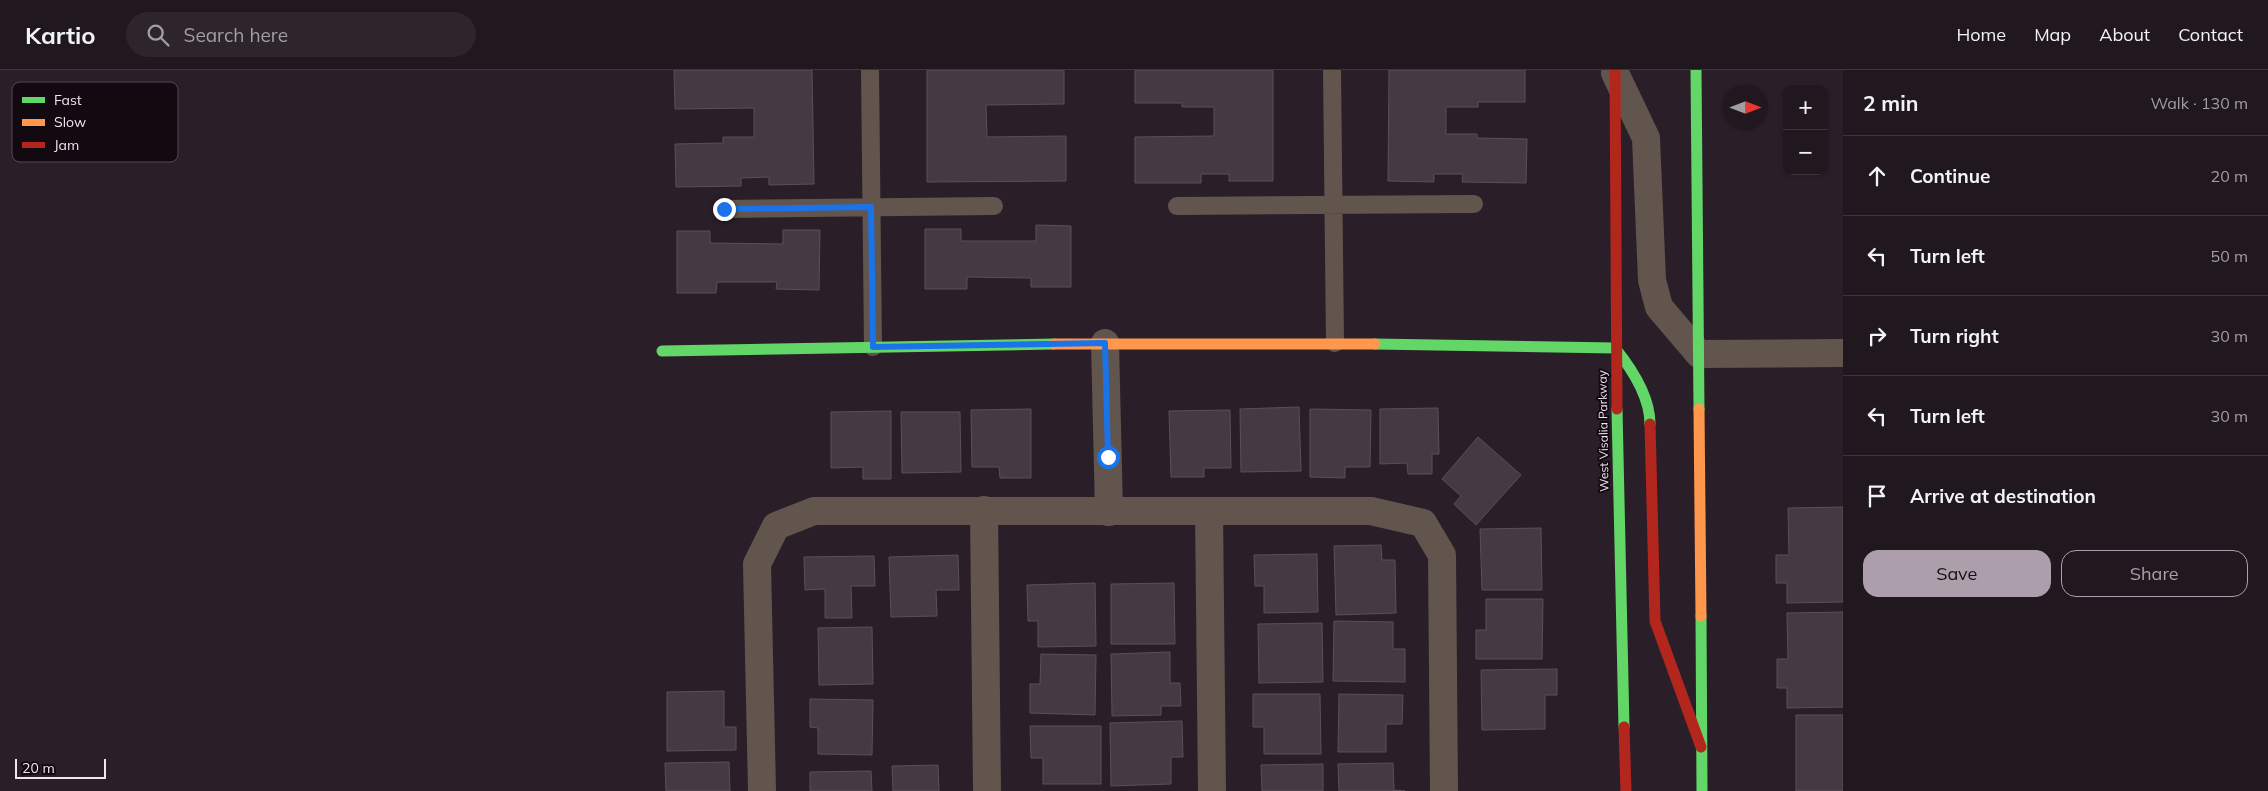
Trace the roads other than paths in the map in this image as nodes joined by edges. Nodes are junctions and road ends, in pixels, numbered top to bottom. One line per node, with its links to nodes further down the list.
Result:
1 (870, 70): 9 (lane)
2 (1332, 70): 5 (lane)
3 (1696, 70): 17 (street)
4 (1615, 72): 14 (street, West Visalia Parkway); 17 (street)
5 (1334, 204): 6 (lane); 8 (lane); 12 (lane)
6 (1474, 204)
7 (994, 206): 9 (lane)
8 (1177, 206)
9 (871, 207): 10 (lane); 13 (lane)
10 (724, 209)
11 (1105, 343): 12 (street); 13 (street); 19 (street)
12 (1335, 343): 14 (street)
13 (873, 347): 15 (street)
14 (1615, 348): 21 (street); 26 (street, West Visalia Parkway)
15 (662, 351)
16 (1843, 353): 17 (street)
17 (1699, 354): 21 (street)
18 (984, 510): 19 (street); 22 (street); 23 (street)
19 (1109, 512): 20 (street)
20 (1209, 512): 24 (street); 25 (street)
21 (1701, 748): 27 (street)
22 (762, 791)
23 (987, 791)
24 (1212, 791)
25 (1444, 791)
26 (1626, 791)
27 (1702, 791)

